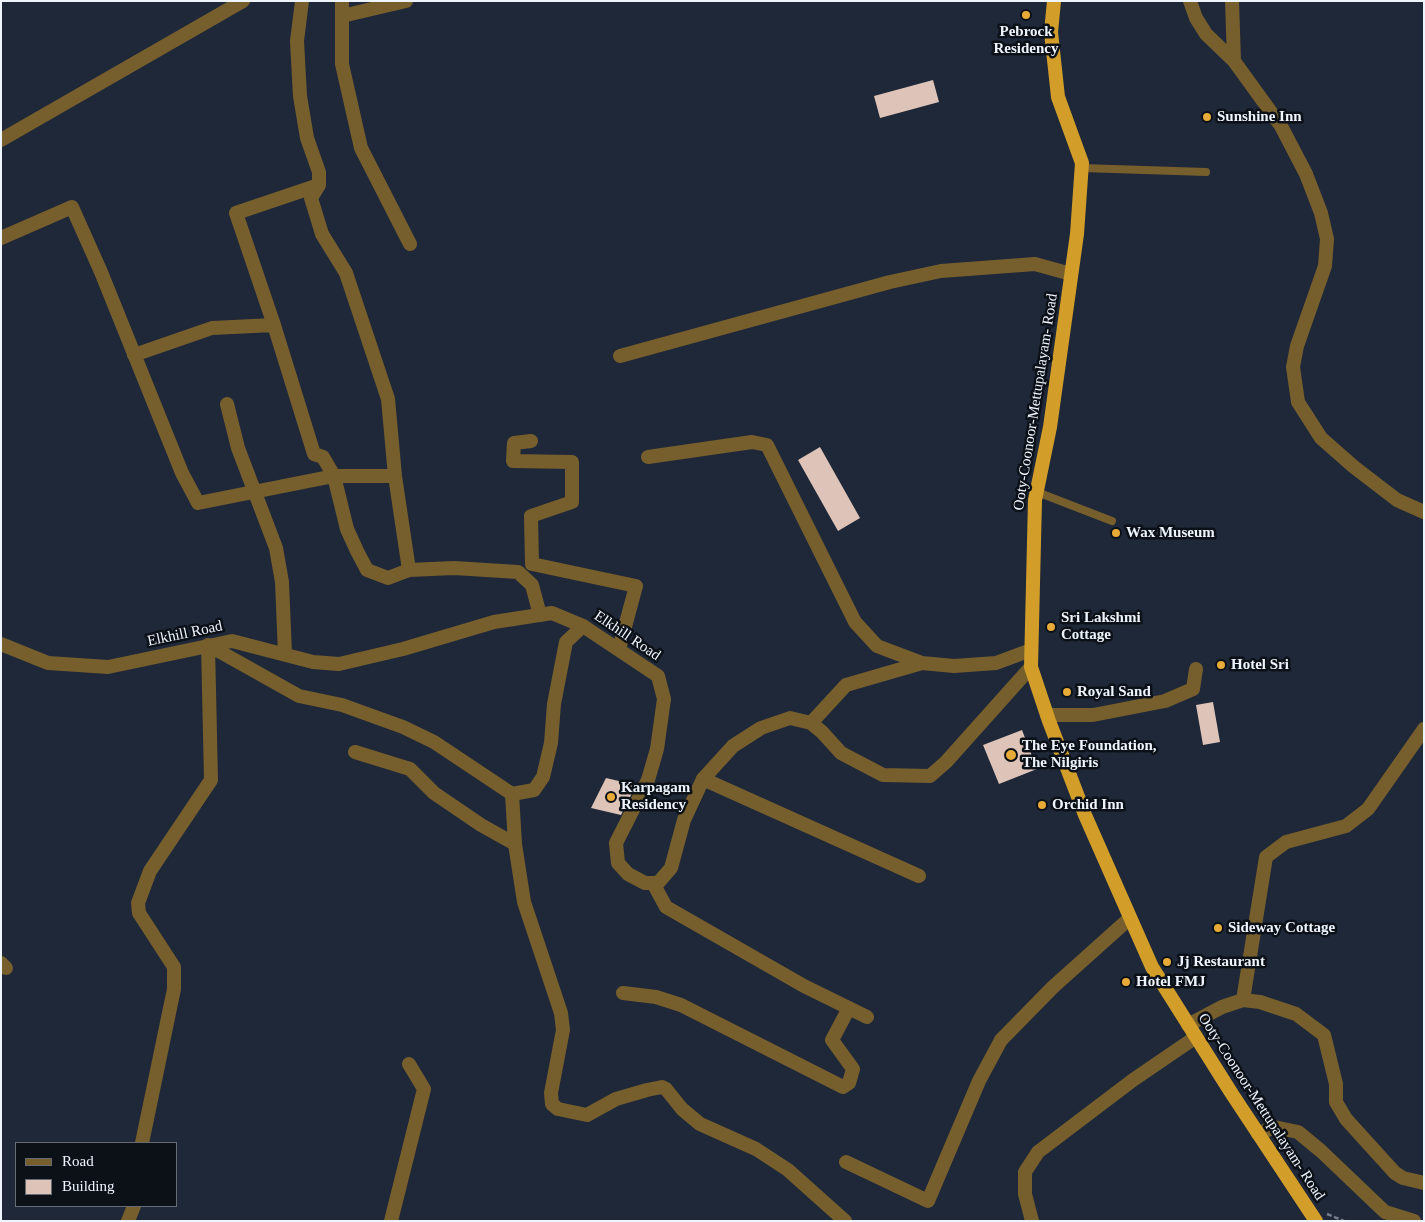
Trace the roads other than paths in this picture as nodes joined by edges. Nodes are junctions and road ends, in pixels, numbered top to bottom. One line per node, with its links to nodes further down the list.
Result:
1 (243, 1): 10 (street)
2 (302, 1): 13 (street)
3 (342, 1): 8 (street)
4 (406, 1): 8 (street)
5 (1054, 1): 11 (highway, Ooty-Coonoor-Mettupalayam- Road)
6 (1190, 1): 9 (street)
7 (1232, 1): 9 (street)
8 (342, 16): 15 (street)
9 (1234, 62): 27 (street)
10 (1, 140)
11 (1082, 168): 12 (lane); 16 (highway, Ooty-Coonoor-Mettupalayam- Road)
12 (1206, 172)
13 (319, 185): 17 (street); 24 (street)
14 (1, 238): 18 (street)
15 (410, 244)
16 (1071, 274): 19 (street); 26 (highway, Ooty-Coonoor-Mettupalayam- Road)
17 (274, 325): 18 (street); 23 (street)
18 (134, 355): 25 (street)
19 (620, 356)
20 (228, 404): 25 (street)
21 (532, 441): 34 (street)
22 (648, 457): 37 (street)
23 (334, 476): 24 (street); 25 (street); 29 (street)
24 (395, 476): 29 (street)
25 (255, 492): 36 (street)
26 (1037, 492): 28 (lane); 35 (highway, Ooty-Coonoor-Mettupalayam- Road)
27 (1424, 512)
28 (1112, 521)
29 (409, 570): 30 (street)
30 (540, 615): 31 (street, Elkhill Road); 36 (street, Elkhill Road)
31 (583, 626): 34 (street, Elkhill Road); 45 (street)
32 (1, 644): 33 (street, Elkhill Road)
33 (208, 645): 36 (street, Elkhill Road); 45 (street); 58 (street)
34 (619, 649): 48 (street, Elkhill Road)
35 (1031, 650): 37 (street); 38 (highway, Ooty-Coonoor-Mettupalayam- Road)
36 (284, 654)
37 (922, 663): 41 (street)
38 (1031, 666): 40 (highway, Ooty-Coonoor-Mettupalayam- Road); 41 (street)
39 (1196, 669): 40 (street)
40 (1047, 715): 49 (highway, Ooty-Coonoor-Mettupalayam- Road)
41 (811, 723): 44 (street)
42 (1424, 729): 51 (street)
43 (355, 752): 46 (street)
44 (703, 779): 47 (street); 48 (street)
45 (512, 794): 46 (street)
46 (515, 844): 65 (street)
47 (919, 876)
48 (653, 883): 52 (street)
49 (1130, 918): 54 (highway, Ooty-Coonoor-Mettupalayam- Road); 59 (street)
50 (623, 993): 52 (street)
51 (1243, 1000): 54 (street); 60 (street)
52 (849, 1008): 53 (street)
53 (867, 1017)
54 (1188, 1025): 55 (highway, Ooty-Coonoor-Mettupalayam- Road)
55 (1196, 1037): 57 (highway, Ooty-Coonoor-Mettupalayam- Road); 66 (street)
56 (408, 1064): 64 (street)
57 (1258, 1134): 62 (street); 67 (highway, Ooty-Coonoor-Mettupalayam- Road)
58 (142, 1142)
59 (846, 1162)
60 (1424, 1183)
61 (134, 1207): 63 (street)
62 (1388, 1216): 68 (street)
63 (128, 1221)
64 (391, 1221)
65 (845, 1221)
66 (1032, 1221)
67 (1316, 1221)
68 (1414, 1221)

